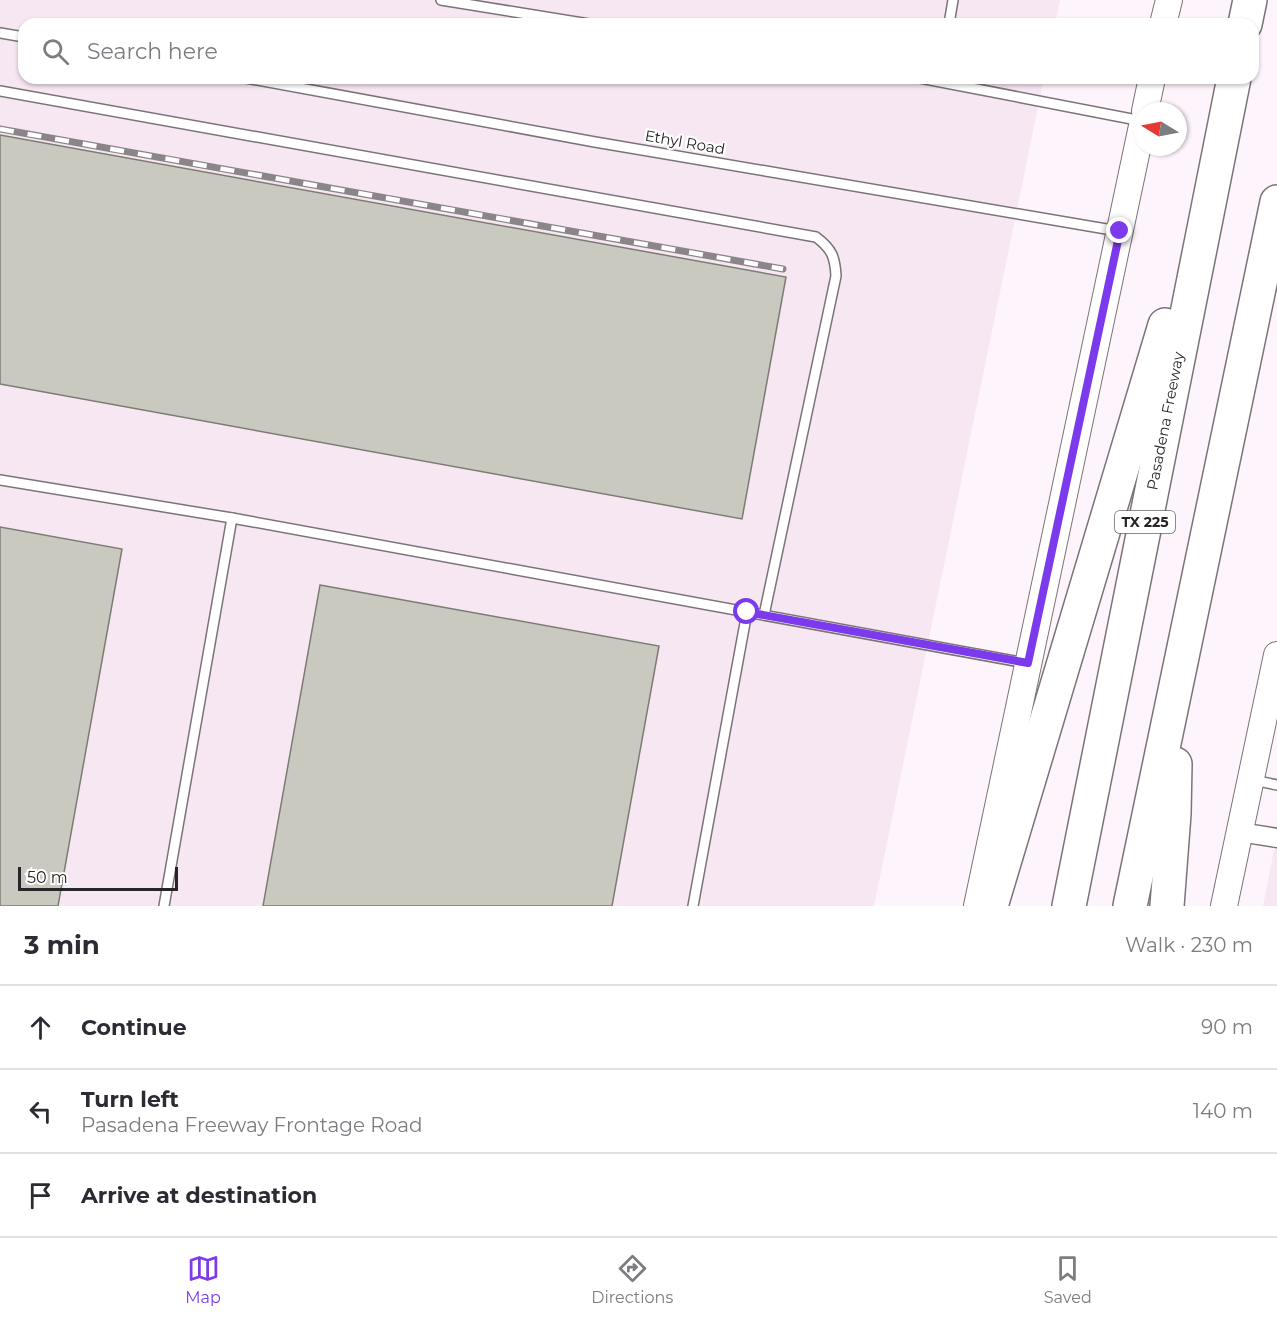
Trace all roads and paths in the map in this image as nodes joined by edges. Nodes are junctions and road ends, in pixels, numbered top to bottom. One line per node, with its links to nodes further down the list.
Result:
1 (441, 0): 5 (lane)
2 (954, 0): 6 (lane)
3 (1168, 0): 7 (main road)
4 (1250, 0): 8 (highway)
5 (552, 18)
6 (950, 18)
7 (1164, 18)
8 (1246, 18)
9 (0, 33): 10 (lane)
10 (18, 36)
11 (279, 84): 21 (lane, Ethyl Road)
12 (962, 84): 17 (lane)
13 (1151, 84): 16 (main road)
14 (1233, 84): 18 (highway, Pasadena Freeway / TX 225)
15 (0, 91): 25 (lane)
16 (1147, 102)
17 (1133, 119)
18 (1221, 139): 36 (highway); 37 (highway, Pasadena Freeway / TX 225)
19 (1136, 156): 21 (main road)
20 (1277, 202): 28 (highway)
21 (1120, 231): 27 (main road)
22 (0, 480): 23 (lane)
23 (232, 518): 24 (lane); 33 (lane)
24 (747, 612): 25 (lane); 34 (lane)
25 (764, 615): 27 (lane)
26 (1277, 655): 29 (main road)
27 (1028, 663): 35 (main road)
28 (1175, 693): 38 (highway); 39 (highway)
29 (1251, 780): 30 (lane); 31 (main road)
30 (1277, 784)
31 (1239, 832): 32 (street); 40 (main road)
32 (1277, 838)
33 (164, 906)
34 (693, 906)
35 (977, 906)
36 (991, 906)
37 (1069, 906)
38 (1130, 906)
39 (1167, 906)
40 (1224, 906)

